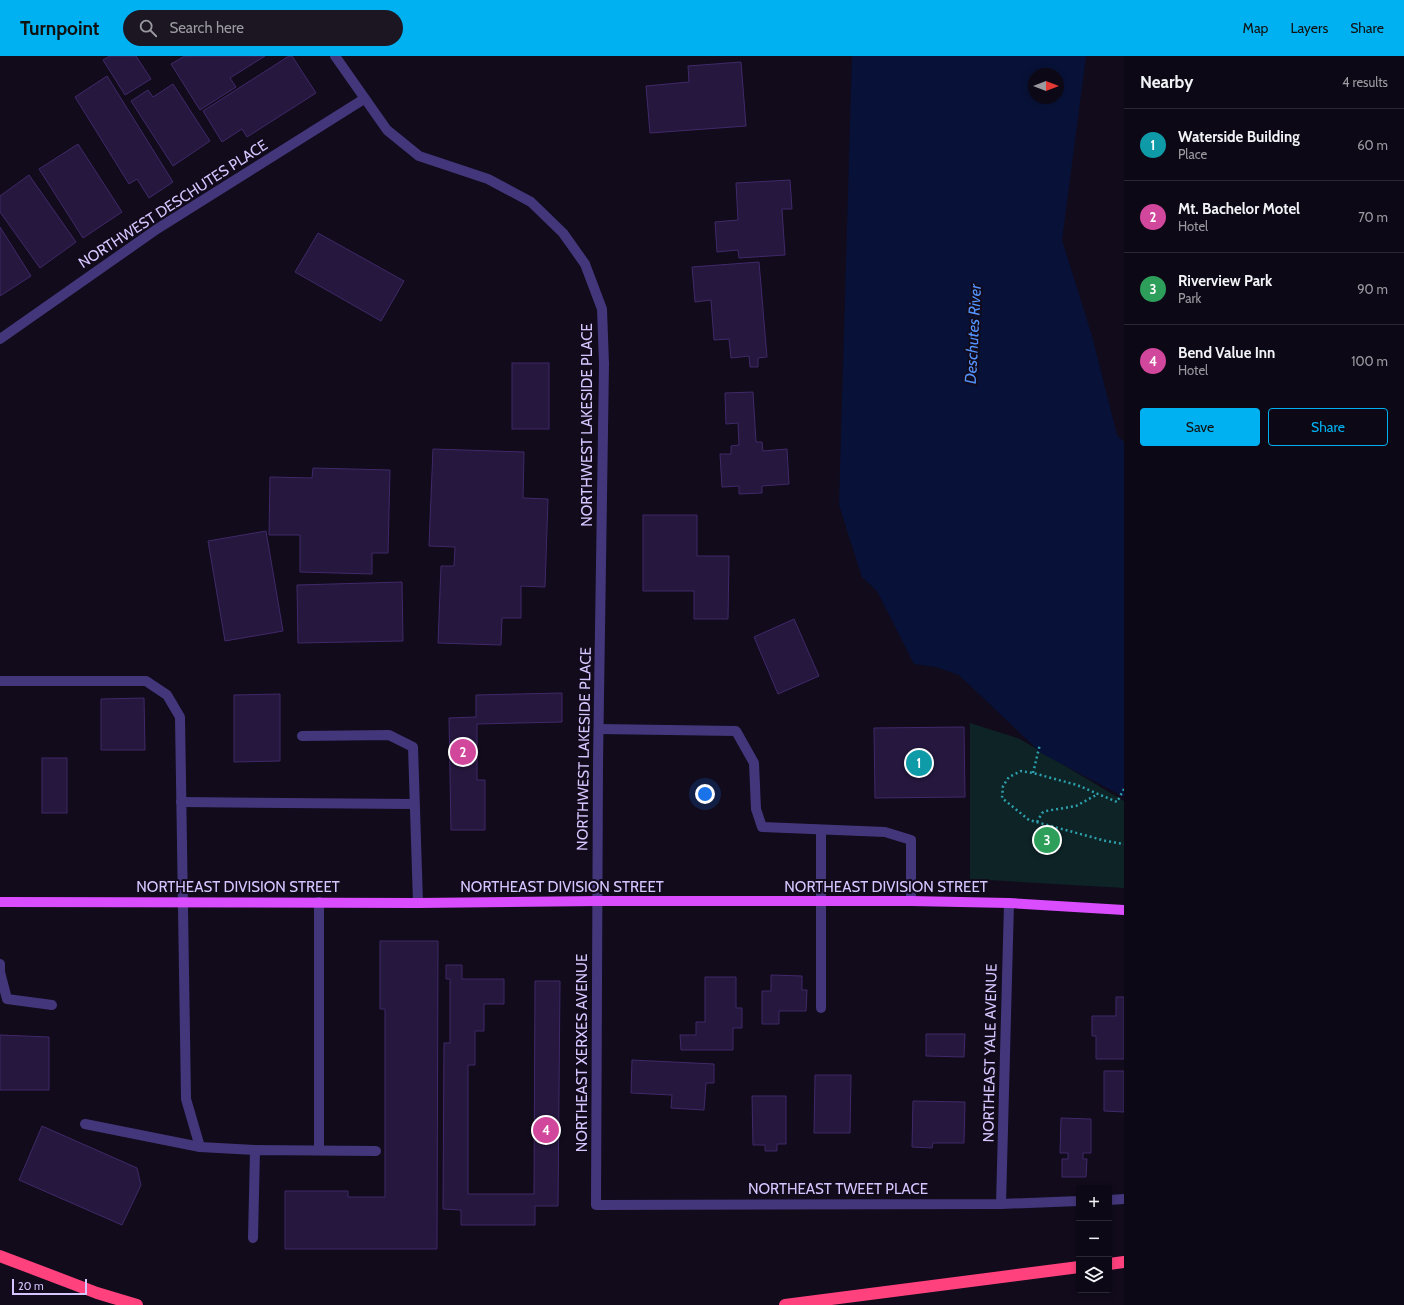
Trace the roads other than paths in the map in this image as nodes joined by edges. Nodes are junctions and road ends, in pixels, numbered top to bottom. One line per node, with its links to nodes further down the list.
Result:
1 (335, 56): 2 (street, NORTHWEST LAKESIDE PLACE)
2 (364, 99): 3 (street, NORTHWEST DESCHUTES PLACE); 5 (street, NORTHWEST LAKESIDE PLACE)
3 (0, 339)
4 (0, 682): 7 (street)
5 (599, 729): 9 (street); 10 (street, NORTHWEST LAKESIDE PLACE)
6 (302, 736): 8 (street)
7 (181, 802): 8 (street); 14 (street)
8 (414, 804): 16 (street)
9 (821, 830): 11 (street); 12 (street)
10 (597, 901): 11 (main road, NORTHEAST DIVISION STREET); 16 (main road, NORTHEAST DIVISION STREET); 32 (street, NORTHEAST XERXES AVENUE)
11 (820, 901): 12 (main road, NORTHEAST DIVISION STREET); 22 (street)
12 (911, 901): 17 (main road, NORTHEAST DIVISION STREET)
13 (0, 902): 14 (main road, NORTHEAST DIVISION STREET)
14 (184, 902): 15 (main road, NORTHEAST DIVISION STREET); 24 (street)
15 (319, 902): 16 (main road, NORTHEAST DIVISION STREET); 26 (street)
16 (418, 902)
17 (1008, 902): 19 (main road, NORTHEAST DIVISION STREET); 31 (street, NORTHEAST YALE AVENUE)
18 (1124, 904): 19 (street)
19 (1119, 910)
20 (0, 964): 21 (street)
21 (52, 1005)
22 (821, 1008)
23 (85, 1124): 24 (street)
24 (200, 1147): 25 (street)
25 (255, 1150): 26 (street); 33 (street)
26 (319, 1150): 27 (street)
27 (376, 1151)
28 (1124, 1199): 29 (street)
29 (1112, 1200)
30 (1076, 1201): 31 (street, NORTHEAST TWEET PLACE)
31 (1002, 1204): 32 (street, NORTHEAST TWEET PLACE)
32 (596, 1205)
33 (253, 1238)
34 (0, 1256): 38 (highway)
35 (1124, 1262): 36 (highway)
36 (1112, 1264)
37 (1076, 1267): 39 (highway)
38 (137, 1305)
39 (785, 1305)

